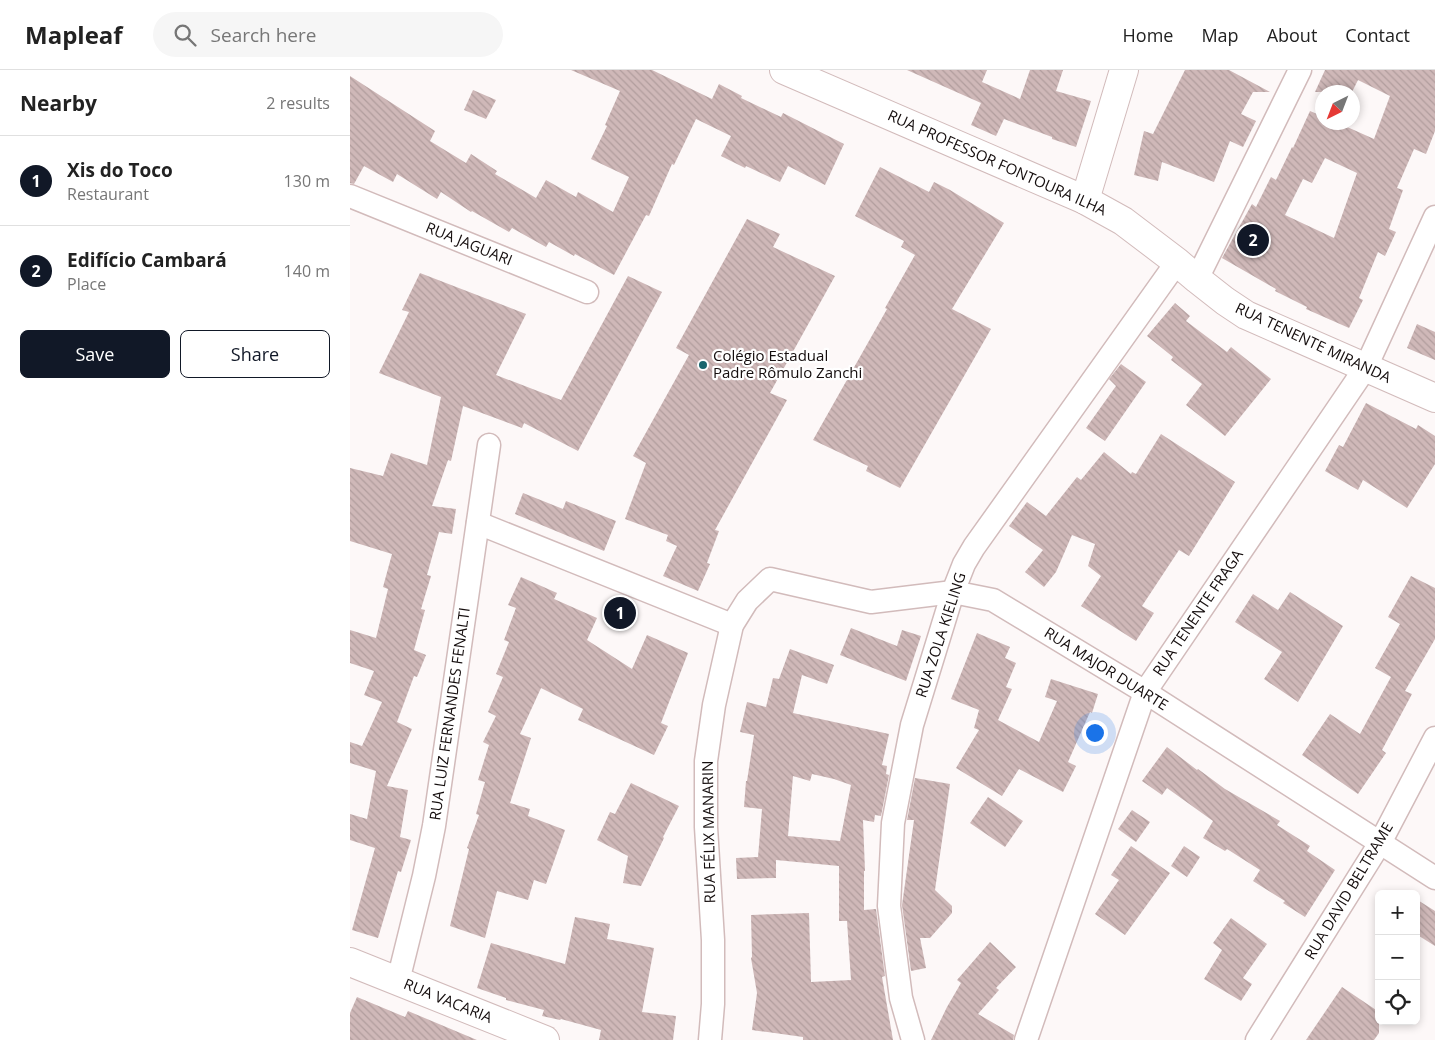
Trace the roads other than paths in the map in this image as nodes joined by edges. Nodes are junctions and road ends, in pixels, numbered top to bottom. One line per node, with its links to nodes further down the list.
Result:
1 (784, 70): 5 (street, RUA PROFESSOR FONTOURA ILHA)
2 (1124, 70): 5 (street)
3 (1300, 70): 7 (street, RUA ZOLA KIELING)
4 (350, 196): 8 (street, RUA JAGUARI)
5 (1085, 200): 7 (street, RUA PROFESSOR FONTOURA ILHA)
6 (1435, 217): 9 (street, RUA TENENTE FRAGA)
7 (1187, 271): 9 (street, RUA TENENTE MIRANDA); 13 (street, RUA ZOLA KIELING)
8 (587, 292)
9 (1366, 367): 10 (street, RUA TENENTE MIRANDA); 16 (street, RUA TENENTE FRAGA)
10 (1435, 398)
11 (489, 445): 12 (street, RUA LUIZ FERNANDES FENALTI)
12 (478, 523): 15 (street); 21 (street, RUA LUIZ FERNANDES FENALTI)
13 (953, 592): 14 (street, RUA MAJOR DUARTE); 16 (street, RUA MAJOR DUARTE); 24 (street, RUA ZOLA KIELING)
14 (747, 601): 15 (street, RUA FÉLIX MANARIN)
15 (732, 624): 23 (street, RUA FÉLIX MANARIN)
16 (1145, 692): 18 (street, RUA MAJOR DUARTE); 25 (street, RUA TENENTE FRAGA)
17 (1435, 738): 18 (street, RUA DAVID BELTRAME)
18 (1380, 843): 19 (street, RUA MAJOR DUARTE); 26 (street, RUA DAVID BELTRAME)
19 (1435, 878)
20 (350, 962): 21 (street, RUA VACARIA)
21 (398, 981): 22 (street, RUA VACARIA)
22 (546, 1040)
23 (710, 1040)
24 (913, 1040)
25 (1026, 1040)
26 (1257, 1040)

